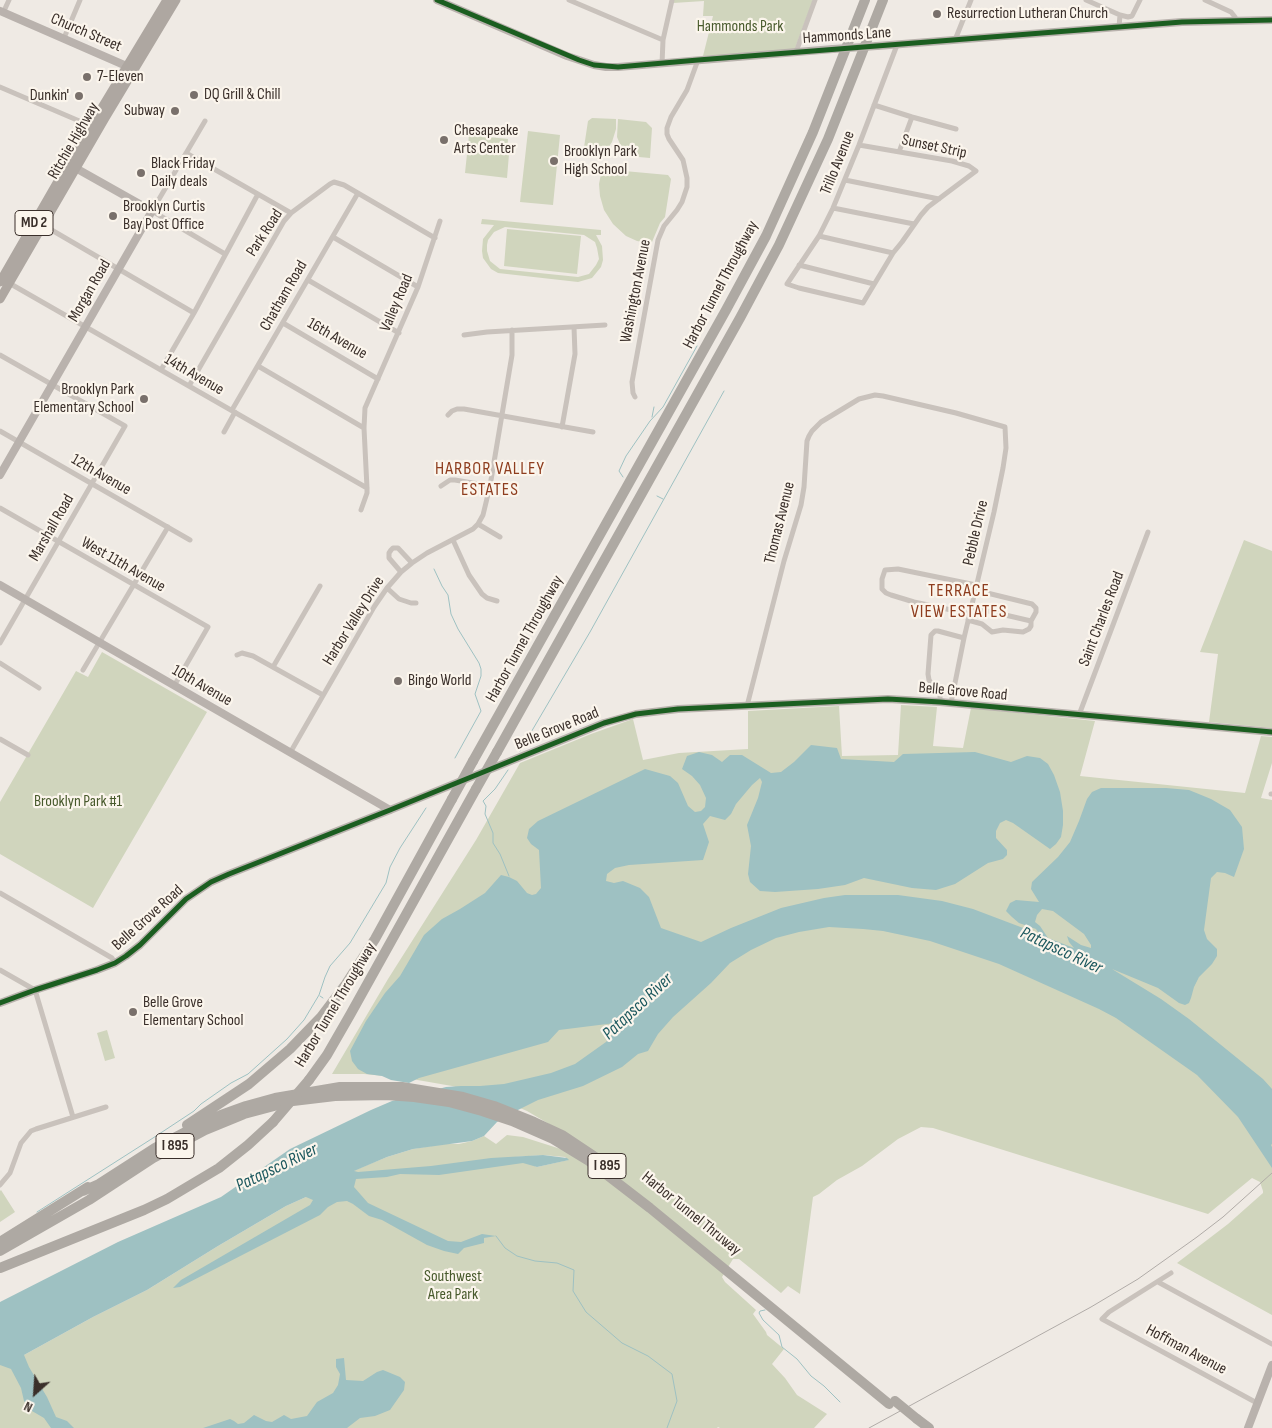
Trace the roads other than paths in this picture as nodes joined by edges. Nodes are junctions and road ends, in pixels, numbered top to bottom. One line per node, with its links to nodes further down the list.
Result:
1 (9, 0): 16 (street)
2 (80, 0): 21 (street)
3 (167, 0): 28 (main road, Ritchie Highway / MD 2)
4 (176, 0): 28 (main road, Ritchie Highway / MD 2)
5 (437, 0): 15 (street, Hammonds Lane)
6 (569, 0): 22 (street)
7 (672, 0): 22 (street)
8 (816, 0): 25 (street)
9 (883, 0): 145 (highway, Harbor Tunnel Throughway, bridge)
10 (971, 0): 23 (street)
11 (1086, 0): 17 (street)
12 (1140, 0): 17 (street)
13 (1205, 0): 18 (street)
14 (865, 1): 142 (highway, Harbor Tunnel Throughway, bridge)
15 (452, 3): 27 (street, Hammonds Lane)
16 (2, 12): 21 (street, Church Street)
17 (1120, 15): 20 (street)
18 (1236, 20): 19 (street, Hammonds Lane); 20 (street, Hammonds Lane)
19 (1272, 20)
20 (1119, 27): 23 (street, Hammonds Lane)
21 (64, 38): 28 (street, Church Street)
22 (663, 40): 27 (street)
23 (955, 40): 24 (street, Hammonds Lane)
24 (897, 45): 25 (street, Hammonds Lane, bridge); 30 (street, Trillo Avenue)
25 (796, 52): 26 (street, Hammonds Lane)
26 (698, 60): 27 (street, Hammonds Lane); 76 (street, Washington Avenue)
27 (662, 64)
28 (130, 67): 33 (main road, Ritchie Highway / MD 2); 38 (main road, Ritchie Highway / MD 2)
29 (0, 87): 33 (street)
30 (874, 105): 31 (street); 35 (street, Trillo Avenue)
31 (912, 118): 34 (street); 36 (street)
32 (205, 121): 37 (street, Morgan Road)
33 (91, 126): 38 (main road, Ritchie Highway / MD 2)
34 (956, 130)
35 (859, 145): 36 (street, Sunset Strip); 39 (street, Trillo Avenue)
36 (899, 152): 42 (street, Sunset Strip)
37 (186, 153): 40 (street); 44 (street, Morgan Road)
38 (72, 166): 44 (street); 48 (main road, Ritchie Highway / MD 2); 57 (main road, Ritchie Highway / MD 2)
39 (845, 180): 42 (street); 43 (street, Trillo Avenue)
40 (258, 194): 45 (street); 53 (street)
41 (358, 194): 45 (street, Park Road); 50 (street, Chatham Road); 51 (street, Park Road)
42 (939, 199): 47 (street, Sunset Strip)
43 (834, 208): 47 (street); 49 (street, Trillo Avenue)
44 (152, 211): 53 (street); 55 (street, Morgan Road)
45 (291, 213): 75 (street, Park Road)
46 (440, 222): 51 (street, Valley Road)
47 (914, 224): 52 (street, Sunset Strip)
48 (43, 225): 55 (street); 57 (main road, Ritchie Highway / MD 2)
49 (819, 236): 52 (street); 54 (street, Trillo Avenue)
50 (333, 237): 56 (street, Chatham Road); 59 (street)
51 (435, 238): 59 (street, Valley Road)
52 (893, 253): 58 (street, Sunset Strip)
53 (225, 254): 62 (street)
54 (800, 265): 58 (street); 61 (street, Trillo Avenue)
55 (119, 269): 62 (street); 65 (street, Morgan Road)
56 (308, 280): 63 (street, Chatham Road); 68 (street)
57 (4, 283): 60 (main road, Ritchie Highway / MD 2); 65 (street, 14th Avenue)
58 (874, 284): 61 (street, Sunset Strip)
59 (418, 287): 68 (street, Valley Road)
60 (0, 299)
61 (863, 303)
62 (194, 313): 72 (street)
63 (283, 323): 71 (street, Chatham Road); 73 (street, 16th Avenue)
64 (605, 325): 66 (street)
65 (86, 327): 72 (street, 14th Avenue); 74 (street, Morgan Road)
66 (574, 327): 67 (street); 80 (street)
67 (512, 330): 69 (street); 79 (street)
68 (399, 332): 73 (street, Valley Road)
69 (464, 335)
70 (0, 354): 74 (street)
71 (258, 366): 77 (street, Chatham Road); 82 (street)
72 (161, 370): 75 (street, 14th Avenue)
73 (378, 379): 82 (street, Valley Road)
74 (52, 384): 86 (street, Morgan Road); 88 (street, Marshall Road)
75 (189, 386): 77 (street, 14th Avenue)
76 (635, 397)
77 (234, 411): 84 (street, Chatham Road); 91 (street, 14th Avenue)
78 (448, 415): 79 (street)
79 (501, 417): 80 (street); 90 (street)
80 (562, 427): 85 (street)
81 (1004, 427): 106 (street, Pebble Drive); 126 (street, Thomas Avenue)
82 (364, 428): 91 (street, Valley Road)
83 (0, 431): 86 (street, 12th Avenue)
84 (224, 432)
85 (593, 432)
86 (19, 442): 87 (street, Morgan Road); 88 (street, 12th Avenue)
87 (0, 475)
88 (92, 484): 95 (street, 12th Avenue); 100 (street, Marshall Road)
89 (441, 486): 90 (street)
90 (490, 486): 94 (street)
91 (367, 488): 93 (street, Valley Road)
92 (0, 508): 100 (street, West 11th Avenue)
93 (361, 510)
94 (478, 524): 97 (street); 99 (street, Harbor Valley Drive)
95 (168, 528): 98 (street, 12th Avenue); 104 (street)
96 (1148, 532): 127 (street, Saint Charles Road)
97 (500, 537)
98 (190, 540)
99 (453, 540): 101 (street, Harbor Valley Drive); 109 (street)
100 (58, 542): 104 (street, West 11th Avenue); 108 (street, Marshall Road)
101 (412, 563): 102 (street, Harbor Valley Drive); 102 (street)
102 (401, 572): 107 (street, Harbor Valley Drive)
103 (0, 585): 108 (street, 10th Avenue)
104 (134, 585): 115 (street); 121 (street, West 11th Avenue)
105 (320, 586): 119 (street)
106 (976, 587): 111 (street, Pebble Drive); 112 (street); 113 (street)
107 (387, 588): 110 (street); 123 (street, Harbor Valley Drive)
108 (25, 600): 115 (street, 10th Avenue); 116 (street, Marshall Road)
109 (497, 601)
110 (416, 603)
111 (971, 607): 112 (street, Pebble Drive); 113 (street)
112 (969, 617): 113 (street); 114 (street, Pebble Drive)
113 (1031, 620)
114 (964, 638): 124 (street); 125 (street, Pebble Drive)
115 (99, 642): 120 (street); 121 (street, 10th Avenue)
116 (0, 643)
117 (237, 655): 119 (street)
118 (0, 663): 122 (street)
119 (273, 667): 123 (street)
120 (83, 670)
121 (174, 686): 130 (street, 10th Avenue)
122 (39, 688)
123 (323, 695): 130 (street, Harbor Valley Drive)
124 (940, 702): 125 (street, Belle Grove Road); 126 (street, Belle Grove Road)
125 (951, 703): 127 (street, Belle Grove Road)
126 (748, 706): 132 (street, Belle Grove Road)
127 (1079, 715): 128 (street, Belle Grove Road)
128 (1272, 732)
129 (0, 739): 131 (street)
130 (290, 753): 132 (street, 10th Avenue)
131 (28, 755)
132 (390, 810): 134 (street, Belle Grove Road)
133 (0, 893): 134 (street)
134 (115, 963): 136 (street, Belle Grove Road)
135 (0, 970): 136 (street)
136 (34, 990): 137 (street, Belle Grove Road); 140 (street)
137 (0, 1003)
138 (371, 1090): 142 (highway, Harbor Tunnel Throughway / I 895); 144 (highway, I 895); 151 (highway, Harbor Tunnel Thruway / I 895, bridge)
139 (106, 1107): 140 (street)
140 (74, 1117): 141 (street)
141 (0, 1185)
142 (83, 1191): 143 (highway, Harbor Tunnel Throughway / I 895)
143 (0, 1242)
144 (0, 1251)
145 (0, 1268)
146 (1171, 1273): 147 (street)
147 (1158, 1282): 148 (street); 150 (street, Hoffman Avenue)
148 (1272, 1344)
149 (1272, 1365): 150 (street)
150 (1257, 1403): 153 (street)
151 (916, 1423): 152 (highway, Harbor Tunnel Thruway / I 895)
152 (929, 1428)
153 (1248, 1428)

